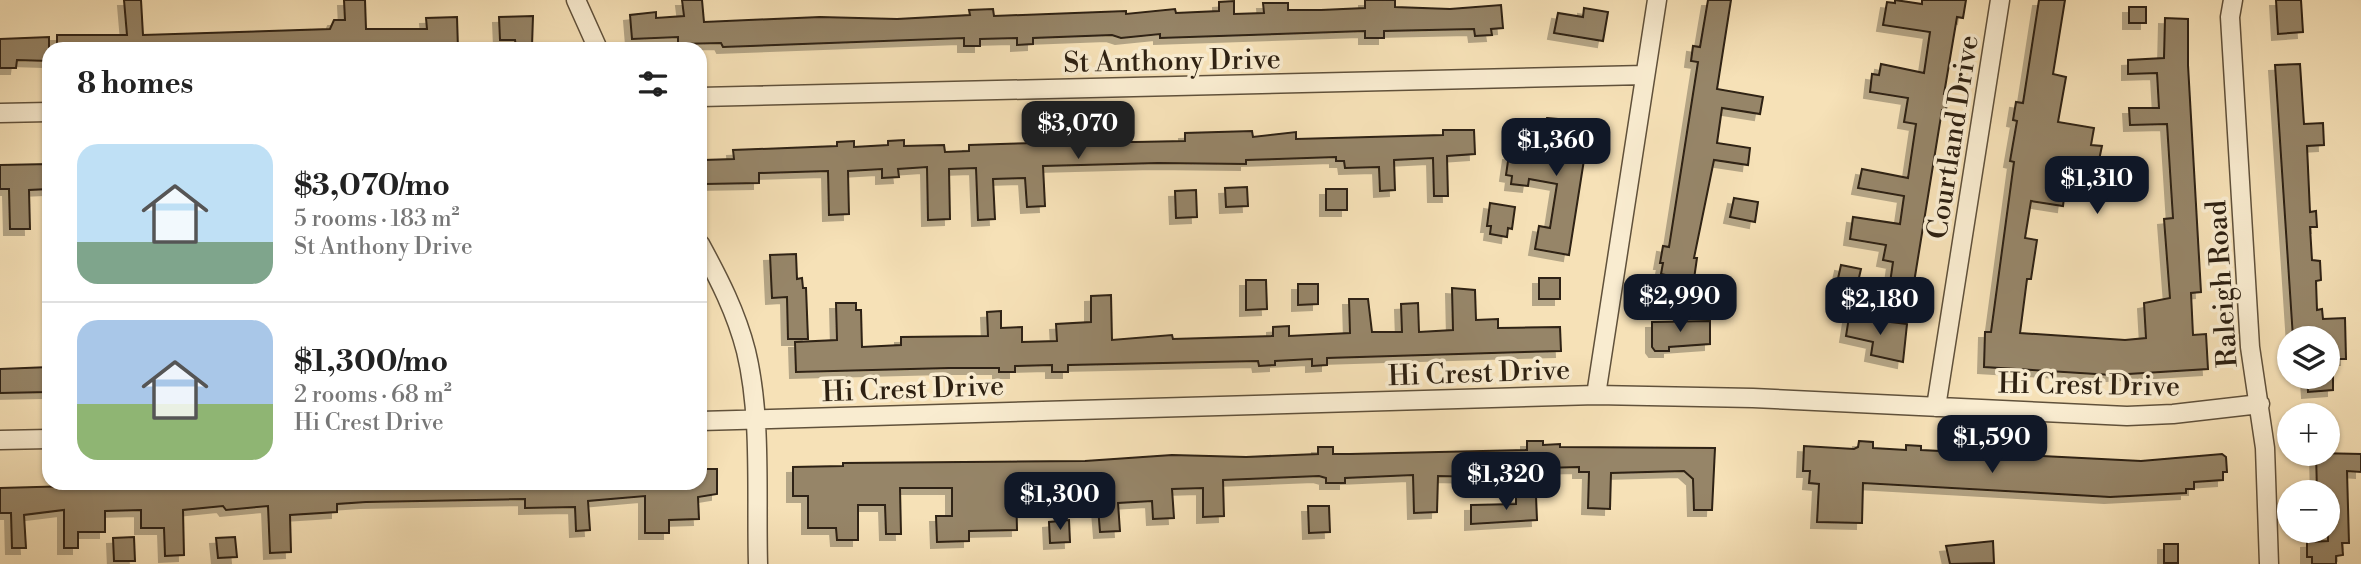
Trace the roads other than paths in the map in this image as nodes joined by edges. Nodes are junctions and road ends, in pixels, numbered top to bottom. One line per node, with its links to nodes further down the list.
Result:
1 (576, 0): 5 (street)
2 (1657, 0): 6 (street)
3 (2000, 0): 13 (street, Courtland Drive)
4 (2234, 0): 12 (street, Raleigh Road)
5 (595, 42)
6 (1645, 75): 7 (street, St Anthony Drive); 11 (street)
7 (707, 97)
8 (42, 112): 9 (street)
9 (0, 113)
10 (707, 257): 14 (street)
11 (1596, 394): 13 (street, Hi Crest Drive); 14 (street, Hi Crest Drive)
12 (2260, 404): 13 (street, Hi Crest Drive); 19 (street, Raleigh Road)
13 (1936, 407)
14 (754, 419): 15 (street, Hi Crest Drive); 18 (street)
15 (707, 421)
16 (42, 439): 17 (street)
17 (0, 440)
18 (758, 564)
19 (2269, 564)

